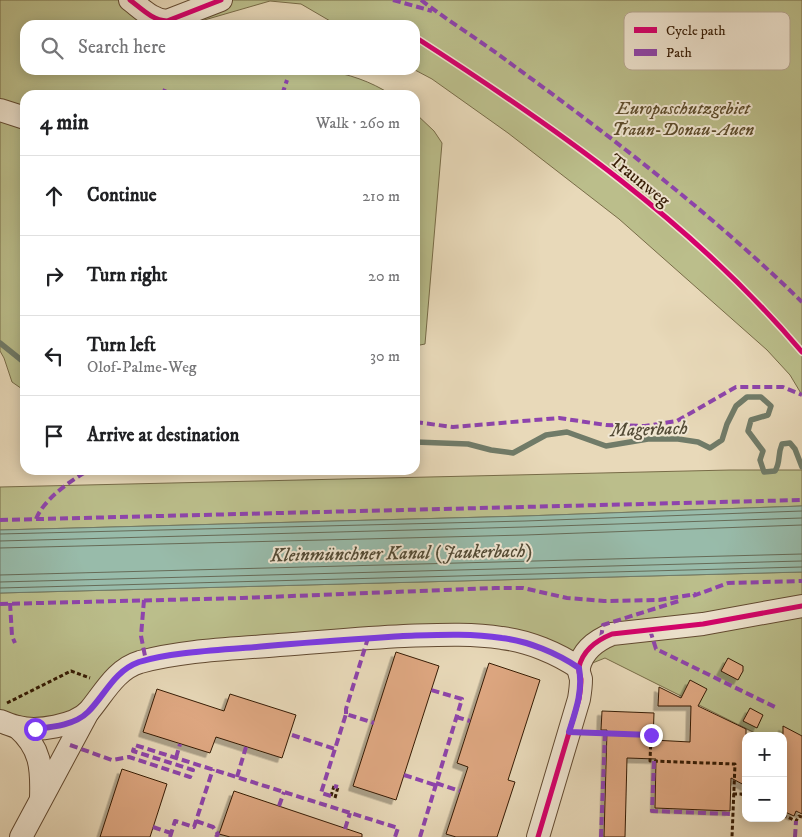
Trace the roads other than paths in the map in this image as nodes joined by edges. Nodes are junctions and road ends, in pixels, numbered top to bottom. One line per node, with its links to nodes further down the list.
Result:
1 (130, 0): 3 (street)
2 (221, 0): 4 (street)
3 (156, 20)
4 (172, 20)
5 (0, 110): 6 (street)
6 (20, 116)
7 (802, 606): 8 (street)
8 (579, 668): 9 (street); 13 (street)
9 (88, 712): 10 (street); 11 (street)
10 (8, 724): 11 (street)
11 (41, 800): 12 (street)
12 (21, 837)
13 (538, 837)

